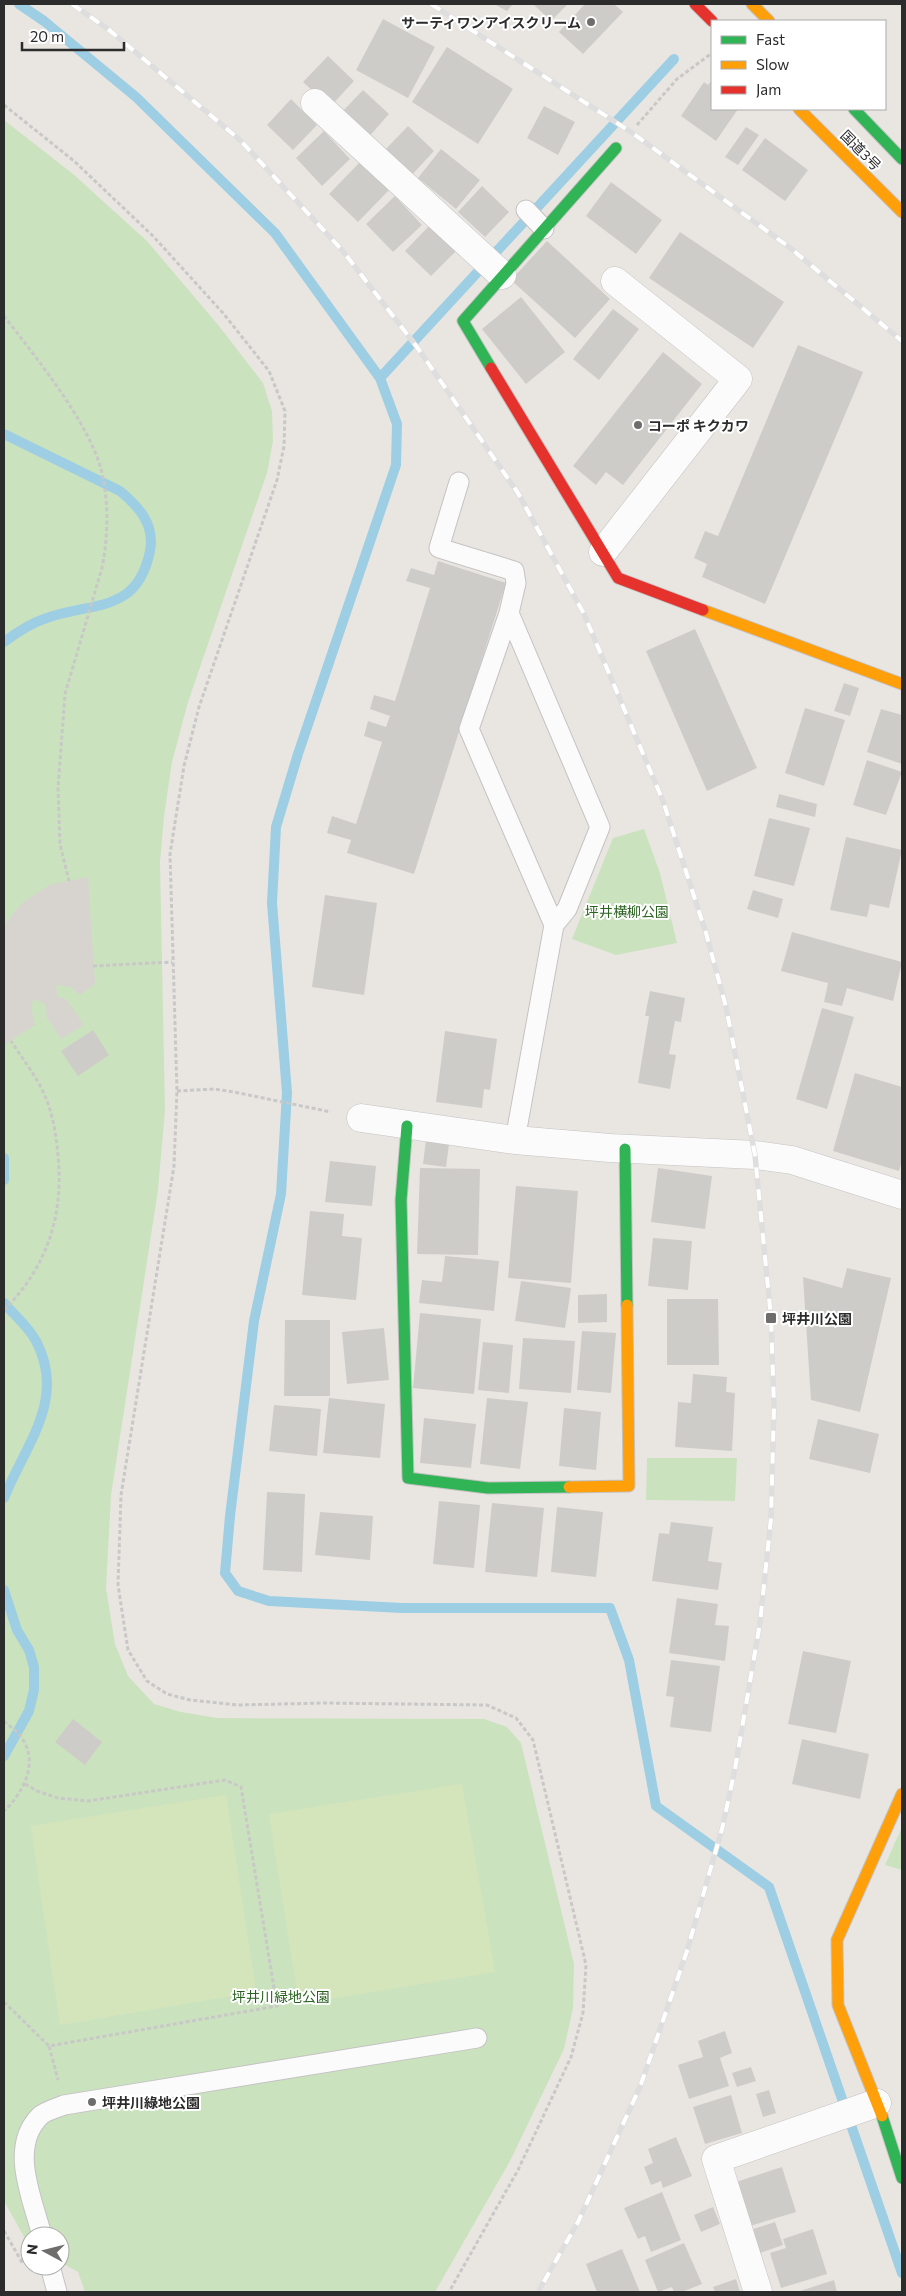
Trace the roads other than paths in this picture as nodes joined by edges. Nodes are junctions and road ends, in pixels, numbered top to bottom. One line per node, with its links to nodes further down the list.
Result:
1 (695, 4): 3 (main road)
2 (752, 4): 4 (main road)
3 (711, 20)
4 (768, 20)
5 (315, 103): 13 (street)
6 (800, 110): 11 (main road, 国道3号)
7 (855, 110): 9 (main road, 国道3号)
8 (616, 148): 12 (main road)
9 (902, 159)
10 (526, 210): 12 (lane)
11 (902, 212)
12 (544, 228): 13 (main road)
13 (502, 275): 16 (main road)
14 (615, 281): 16 (street)
15 (459, 482): 17 (lane)
16 (603, 552): 18 (main road)
17 (509, 613): 19 (lane); 19 (lane)
18 (902, 684)
19 (554, 925): 22 (lane)
20 (361, 1118): 21 (street)
21 (407, 1126): 22 (street); 23 (main road)
22 (515, 1140): 23 (street)
23 (625, 1149): 24 (street)
24 (902, 1195)
25 (902, 1794): 27 (main road)
26 (477, 2038): 29 (lane)
27 (866, 2107): 28 (main road); 32 (street)
28 (902, 2178)
29 (40, 2226)
30 (53, 2276): 31 (lane)
31 (57, 2292)
32 (758, 2292)

